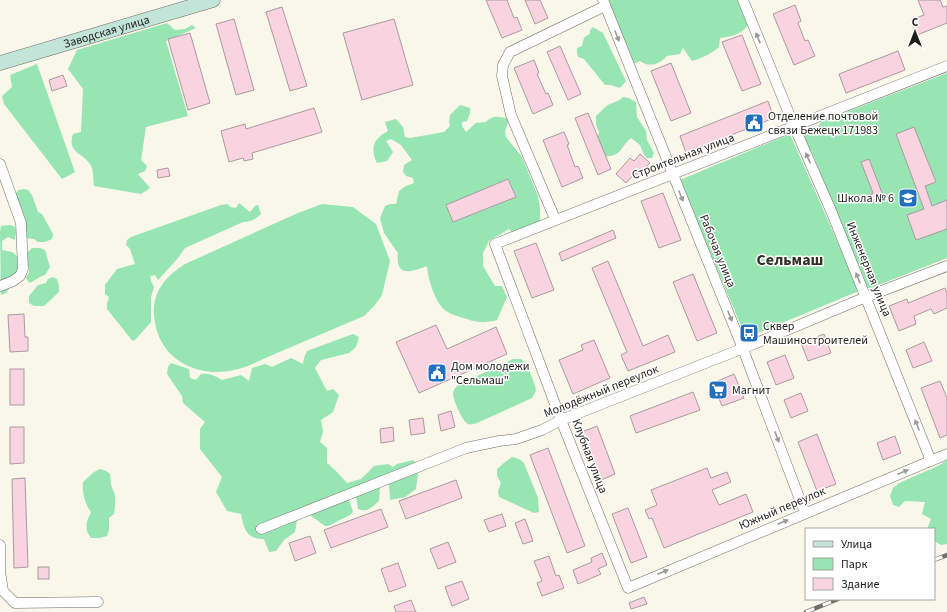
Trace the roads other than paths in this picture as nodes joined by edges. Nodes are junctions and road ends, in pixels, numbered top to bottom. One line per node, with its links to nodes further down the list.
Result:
1 (213, 0): 4 (street, Заводская улица)
2 (743, 0): 6 (street, Инженерная улица, one-way to 2)
3 (604, 3): 8 (street, Рабочая улица, one-way to 8); 9 (street)
4 (0, 63)
5 (947, 66): 6 (street, Строительная улица)
6 (794, 126): 8 (street, Строительная улица); 13 (street, Инженерная улица, one-way to 6)
7 (0, 164): 12 (street)
8 (672, 175): 9 (street, Строительная улица); 14 (street, Рабочая улица, one-way to 14)
9 (555, 219): 10 (street, Строительная улица)
10 (495, 244): 15 (street, Клубная улица)
11 (947, 266): 13 (street, Молодёжный переулок)
12 (0, 286)
13 (866, 297): 14 (street, Молодёжный переулок); 17 (street, Инженерная улица, one-way to 13)
14 (743, 349): 15 (street, Молодёжный переулок); 18 (street, Рабочая улица, one-way to 18)
15 (561, 420): 19 (street, Молодёжный переулок); 21 (street, Клубная улица)
16 (947, 454): 17 (street, Южный переулок)
17 (931, 461): 18 (street, Южный переулок, one-way to 17)
18 (805, 512): 21 (street, Южный переулок, one-way to 18)
19 (261, 529)
20 (0, 545): 22 (street)
21 (628, 588)
22 (98, 602)

